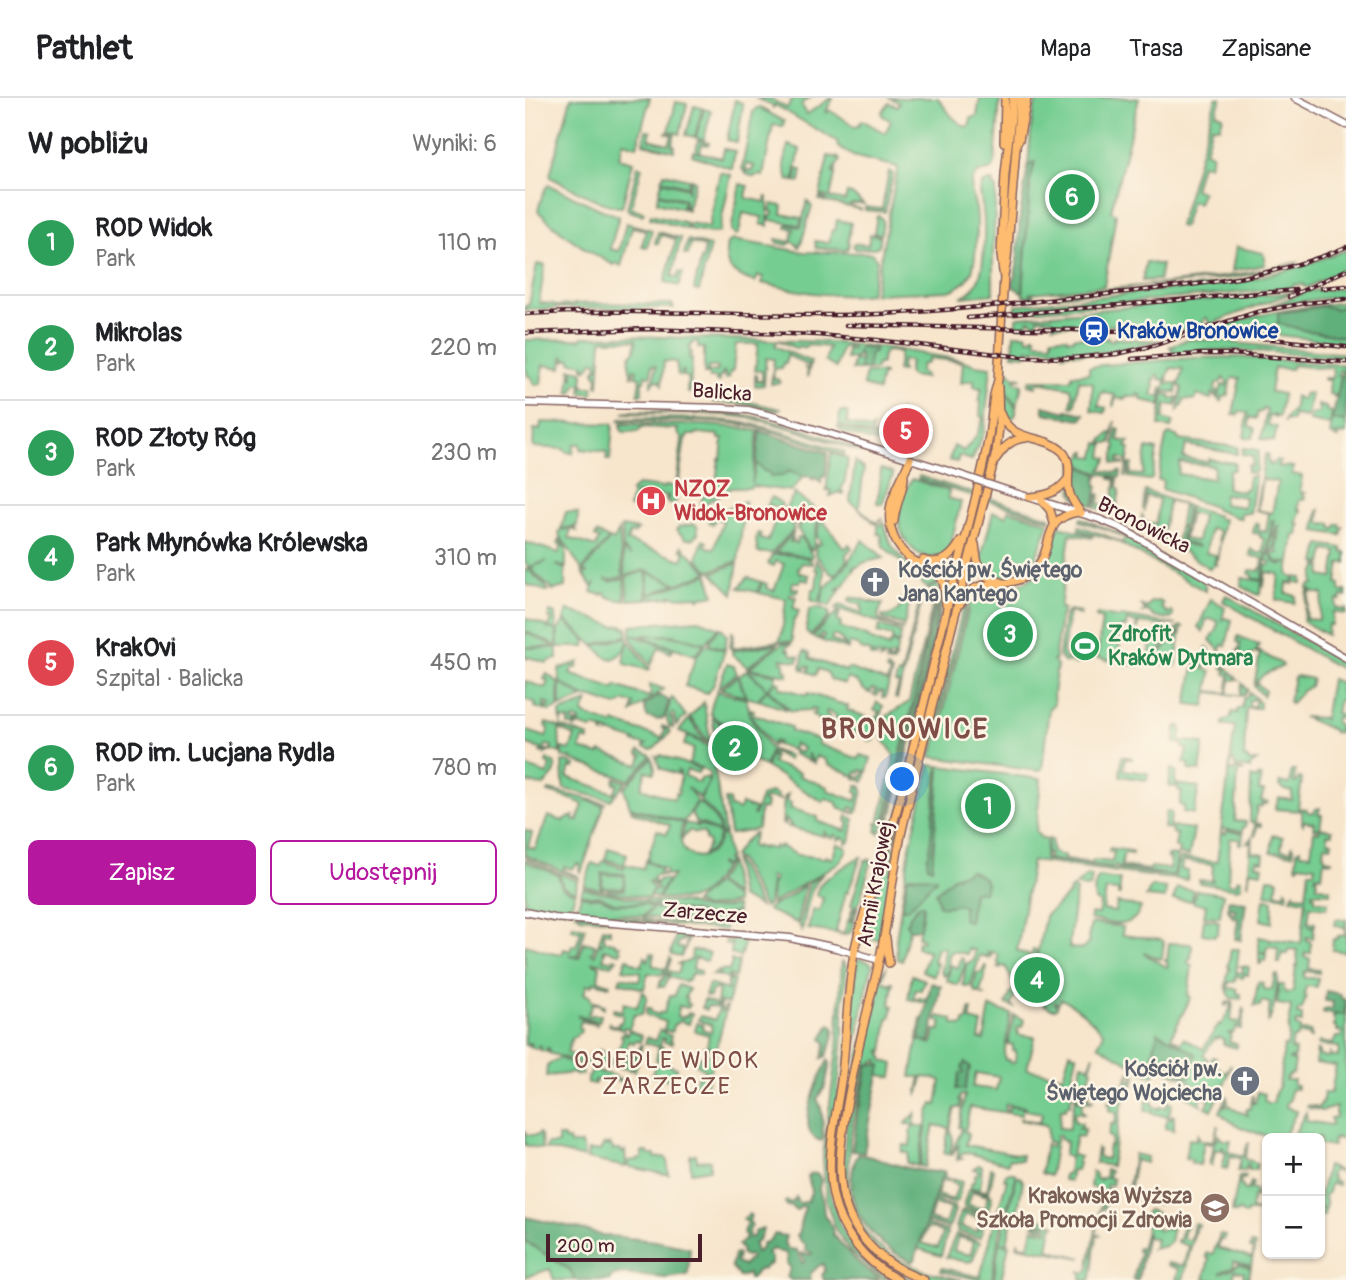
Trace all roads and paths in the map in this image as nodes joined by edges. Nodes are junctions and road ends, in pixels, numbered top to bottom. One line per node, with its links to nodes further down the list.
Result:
1 (1005, 98): 8 (main road)
2 (1013, 98): 8 (main road, Armii Krajowej)
3 (1020, 98): 7 (main road, Armii Krajowej)
4 (1027, 98): 7 (main road)
5 (1295, 98): 6 (street)
6 (1346, 125)
7 (1015, 151): 9 (main road, Armii Krajowej)
8 (1005, 174): 9 (main road, Armii Krajowej)
9 (1004, 276): 10 (main road, Armii Krajowej)
10 (997, 380): 12 (main road, Armii Krajowej); 22 (main road, Armii Krajowej)
11 (525, 403): 14 (street, Balicka)
12 (999, 408): 13 (main road); 15 (main road, Armii Krajowej)
13 (1031, 438): 15 (main road); 17 (main road)
14 (910, 459): 16 (main road); 18 (street, Bronowicka, bridge)
15 (993, 463): 23 (main road, Armii Krajowej)
16 (904, 476): 22 (main road); 26 (main road)
17 (1068, 479): 18 (main road); 20 (main road)
18 (1029, 497): 19 (street, Bronowicka)
19 (1042, 501): 20 (street, Bronowicka); 21 (main road)
20 (1080, 513): 21 (main road); 27 (street, Bronowicka)
21 (1054, 523): 24 (main road)
22 (966, 531): 26 (main road, Armii Krajowej)
23 (974, 540): 24 (main road); 25 (main road, Armii Krajowej)
24 (1005, 583): 25 (main road)
25 (957, 607): 29 (main road, Armii Krajowej)
26 (947, 609): 30 (main road, Armii Krajowej)
27 (1346, 658)
28 (525, 912): 30 (street, Zarzecze)
29 (885, 934): 31 (main road, Armii Krajowej); 32 (main road)
30 (855, 953): 31 (street, Zarzecze); 33 (main road, Armii Krajowej)
31 (879, 960): 34 (main road, Armii Krajowej)
32 (889, 963)
33 (898, 1280)
34 (924, 1280)

